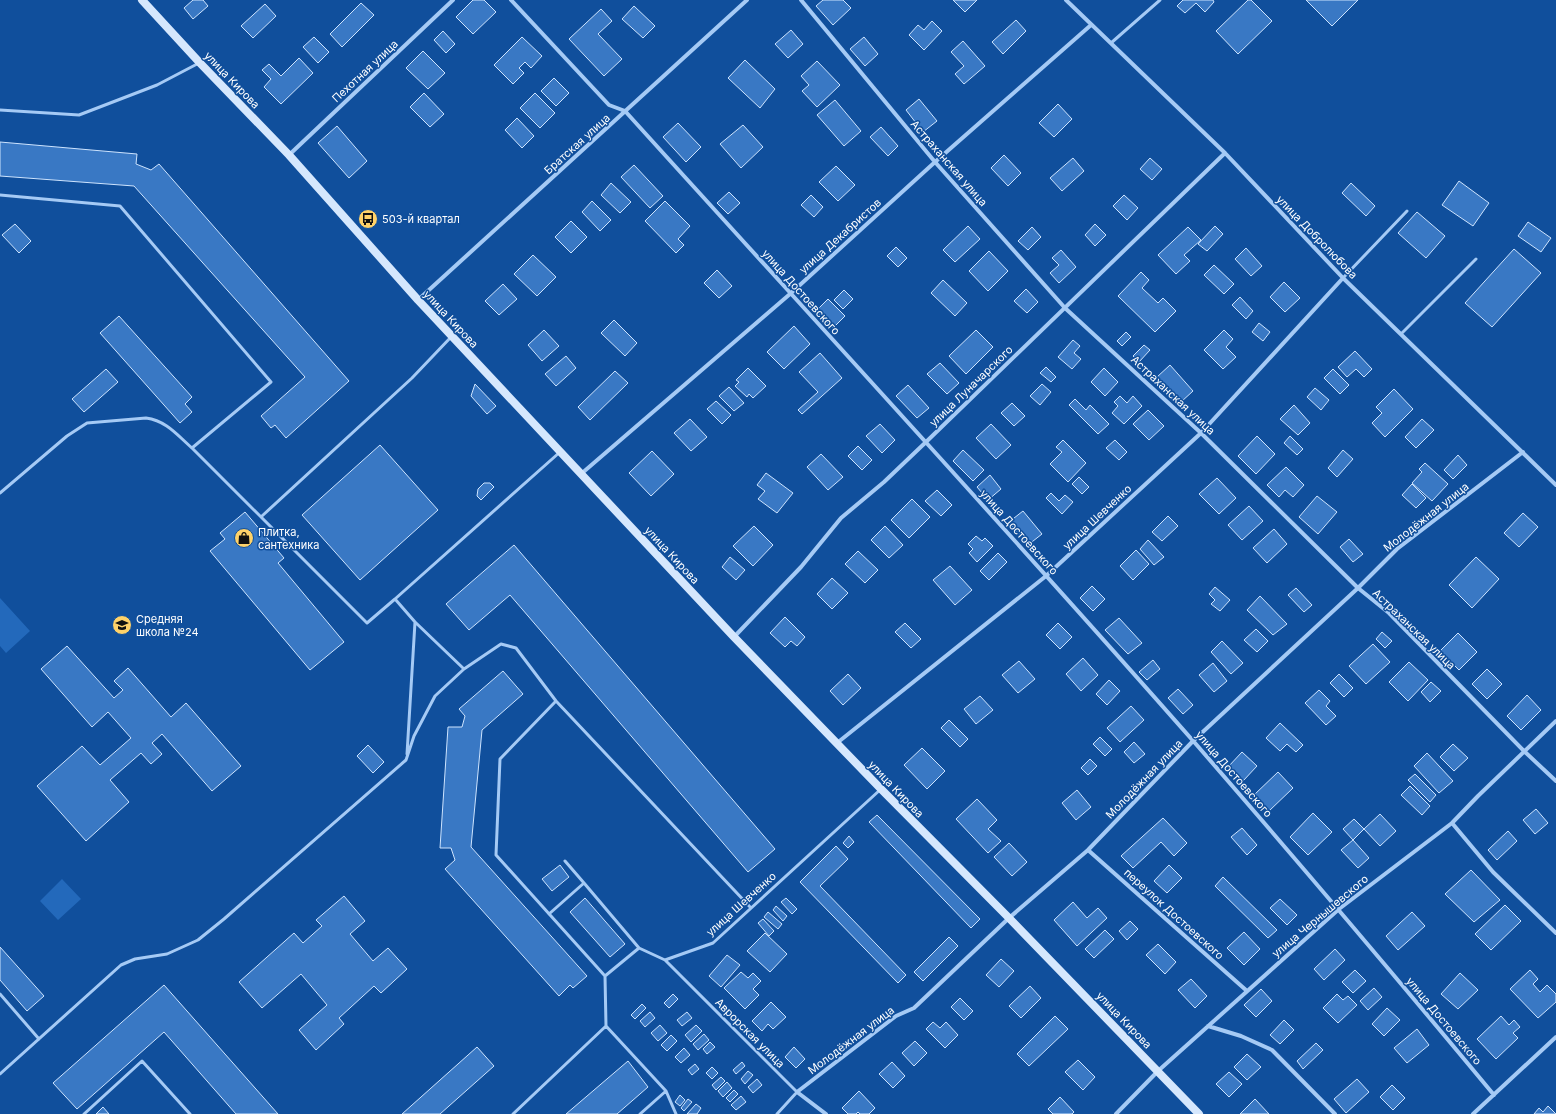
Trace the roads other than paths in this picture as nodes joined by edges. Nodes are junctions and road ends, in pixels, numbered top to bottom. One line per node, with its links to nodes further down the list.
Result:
1 (142, 0): 10 (main road, улица Кирова)
2 (453, 0): 14 (street, Пехотная улица)
3 (511, 0): 12 (street, улица Достоевского)
4 (747, 0): 12 (street, Братская улица)
5 (801, 0): 15 (street, Астраханская улица)
6 (1066, 0): 8 (street, улица Добролюбова)
7 (1160, 0): 9 (lane)
8 (1091, 25): 9 (street, улица Добролюбова); 15 (street, улица Декабристов)
9 (1111, 43): 13 (street, улица Добролюбова)
10 (200, 63): 11 (lane); 14 (main road, улица Кирова)
11 (0, 110)
12 (625, 112): 20 (street, улица Достоевского); 21 (street, Братская улица)
13 (1225, 153): 19 (street, улица Добролюбова); 22 (street, улица Луначарского)
14 (289, 155): 21 (main road, улица Кирова)
15 (935, 162): 20 (street, улица Декабристов); 22 (street, Астраханская улица)
16 (0, 195): 27 (lane)
17 (1408, 211): 19 (lane)
18 (1476, 259): 23 (lane)
19 (1343, 278): 23 (street, улица Добролюбова); 25 (street, улица Шевченко)
20 (790, 294): 26 (street, улица Достоевского); 30 (street, улица Декабристов)
21 (418, 300): 24 (main road, улица Кирова)
22 (1065, 308): 25 (street, Астраханская улица); 26 (street, улица Луначарского)
23 (1401, 334): 29 (street, улица Добролюбова)
24 (452, 336): 28 (main road, улица Кирова); 33 (lane)
25 (1201, 433): 34 (street, улица Шевченко); 35 (street, Астраханская улица)
26 (926, 442): 34 (street, улица Достоевского); 38 (street, улица Луначарского)
27 (192, 448): 32 (lane); 33 (lane)
28 (560, 452): 30 (main road, улица Кирова); 36 (lane)
29 (1523, 452): 31 (street, улица Добролюбова); 35 (street, Молодёжная улица)
30 (581, 474): 38 (main road, улица Кирова)
31 (1556, 485)
32 (0, 493)
33 (262, 516): 36 (lane)
34 (1046, 576): 42 (street, улица Достоевского); 43 (street, улица Шевченко)
35 (1358, 588): 42 (street, Молодёжная улица); 44 (street, Астраханская улица)
36 (395, 599): 37 (lane)
37 (415, 622): 39 (lane); 45 (lane)
38 (734, 637): 43 (main road, улица Кирова)
39 (464, 669): 40 (lane); 45 (lane)
40 (556, 701): 52 (lane); 54 (lane)
41 (1556, 721): 44 (street, улица Чернышевского)
42 (1193, 741): 49 (street, Молодёжная улица); 53 (street, улица Достоевского)
43 (837, 743): 47 (main road, улица Кирова)
44 (1524, 752): 46 (street, Астраханская улица); 48 (street, улица Чернышевского)
45 (406, 760): 65 (lane)
46 (1556, 781)
47 (881, 789): 52 (lane, улица Шевченко); 55 (main road, улица Кирова)
48 (1452, 823): 53 (street, улица Чернышевского); 56 (street)
49 (1088, 850): 55 (street, Молодёжная улица); 60 (street, переулок Достоевского)
50 (565, 861): 51 (lane)
51 (584, 883): 54 (lane); 57 (lane)
52 (751, 908): 58 (lane, улица Шевченко)
53 (1339, 909): 60 (street, улица Чернышевского); 70 (street, улица Достоевского)
54 (549, 914): 59 (lane)
55 (1009, 918): 66 (main road, улица Кирова); 69 (street, Молодёжная улица)
56 (1556, 933)
57 (639, 948): 58 (lane); 59 (lane)
58 (665, 960): 69 (lane, Аврорская улица)
59 (605, 976): 62 (lane)
60 (1247, 991): 63 (street, улица Чернышевского)
61 (0, 994): 65 (lane)
62 (606, 1026): 68 (lane); 73 (lane)
63 (1208, 1026): 66 (street, улица Чернышевского); 80 (street)
64 (1556, 1037): 70 (street)
65 (39, 1039): 67 (lane)
66 (1158, 1071): 78 (street, улица Чернышевского); 79 (main road, улица Кирова)
67 (0, 1074)
68 (666, 1091): 74 (lane); 75 (lane)
69 (797, 1092): 76 (lane, Молодёжная улица); 77 (street, Аврорская улица)
70 (1494, 1095): 81 (street)
71 (84, 1114): 72 (lane)
72 (190, 1114)
73 (513, 1114)
74 (640, 1114)
75 (676, 1114)
76 (777, 1114)
77 (826, 1114)
78 (1116, 1114)
79 (1199, 1114)
80 (1335, 1114)
81 (1473, 1114)

